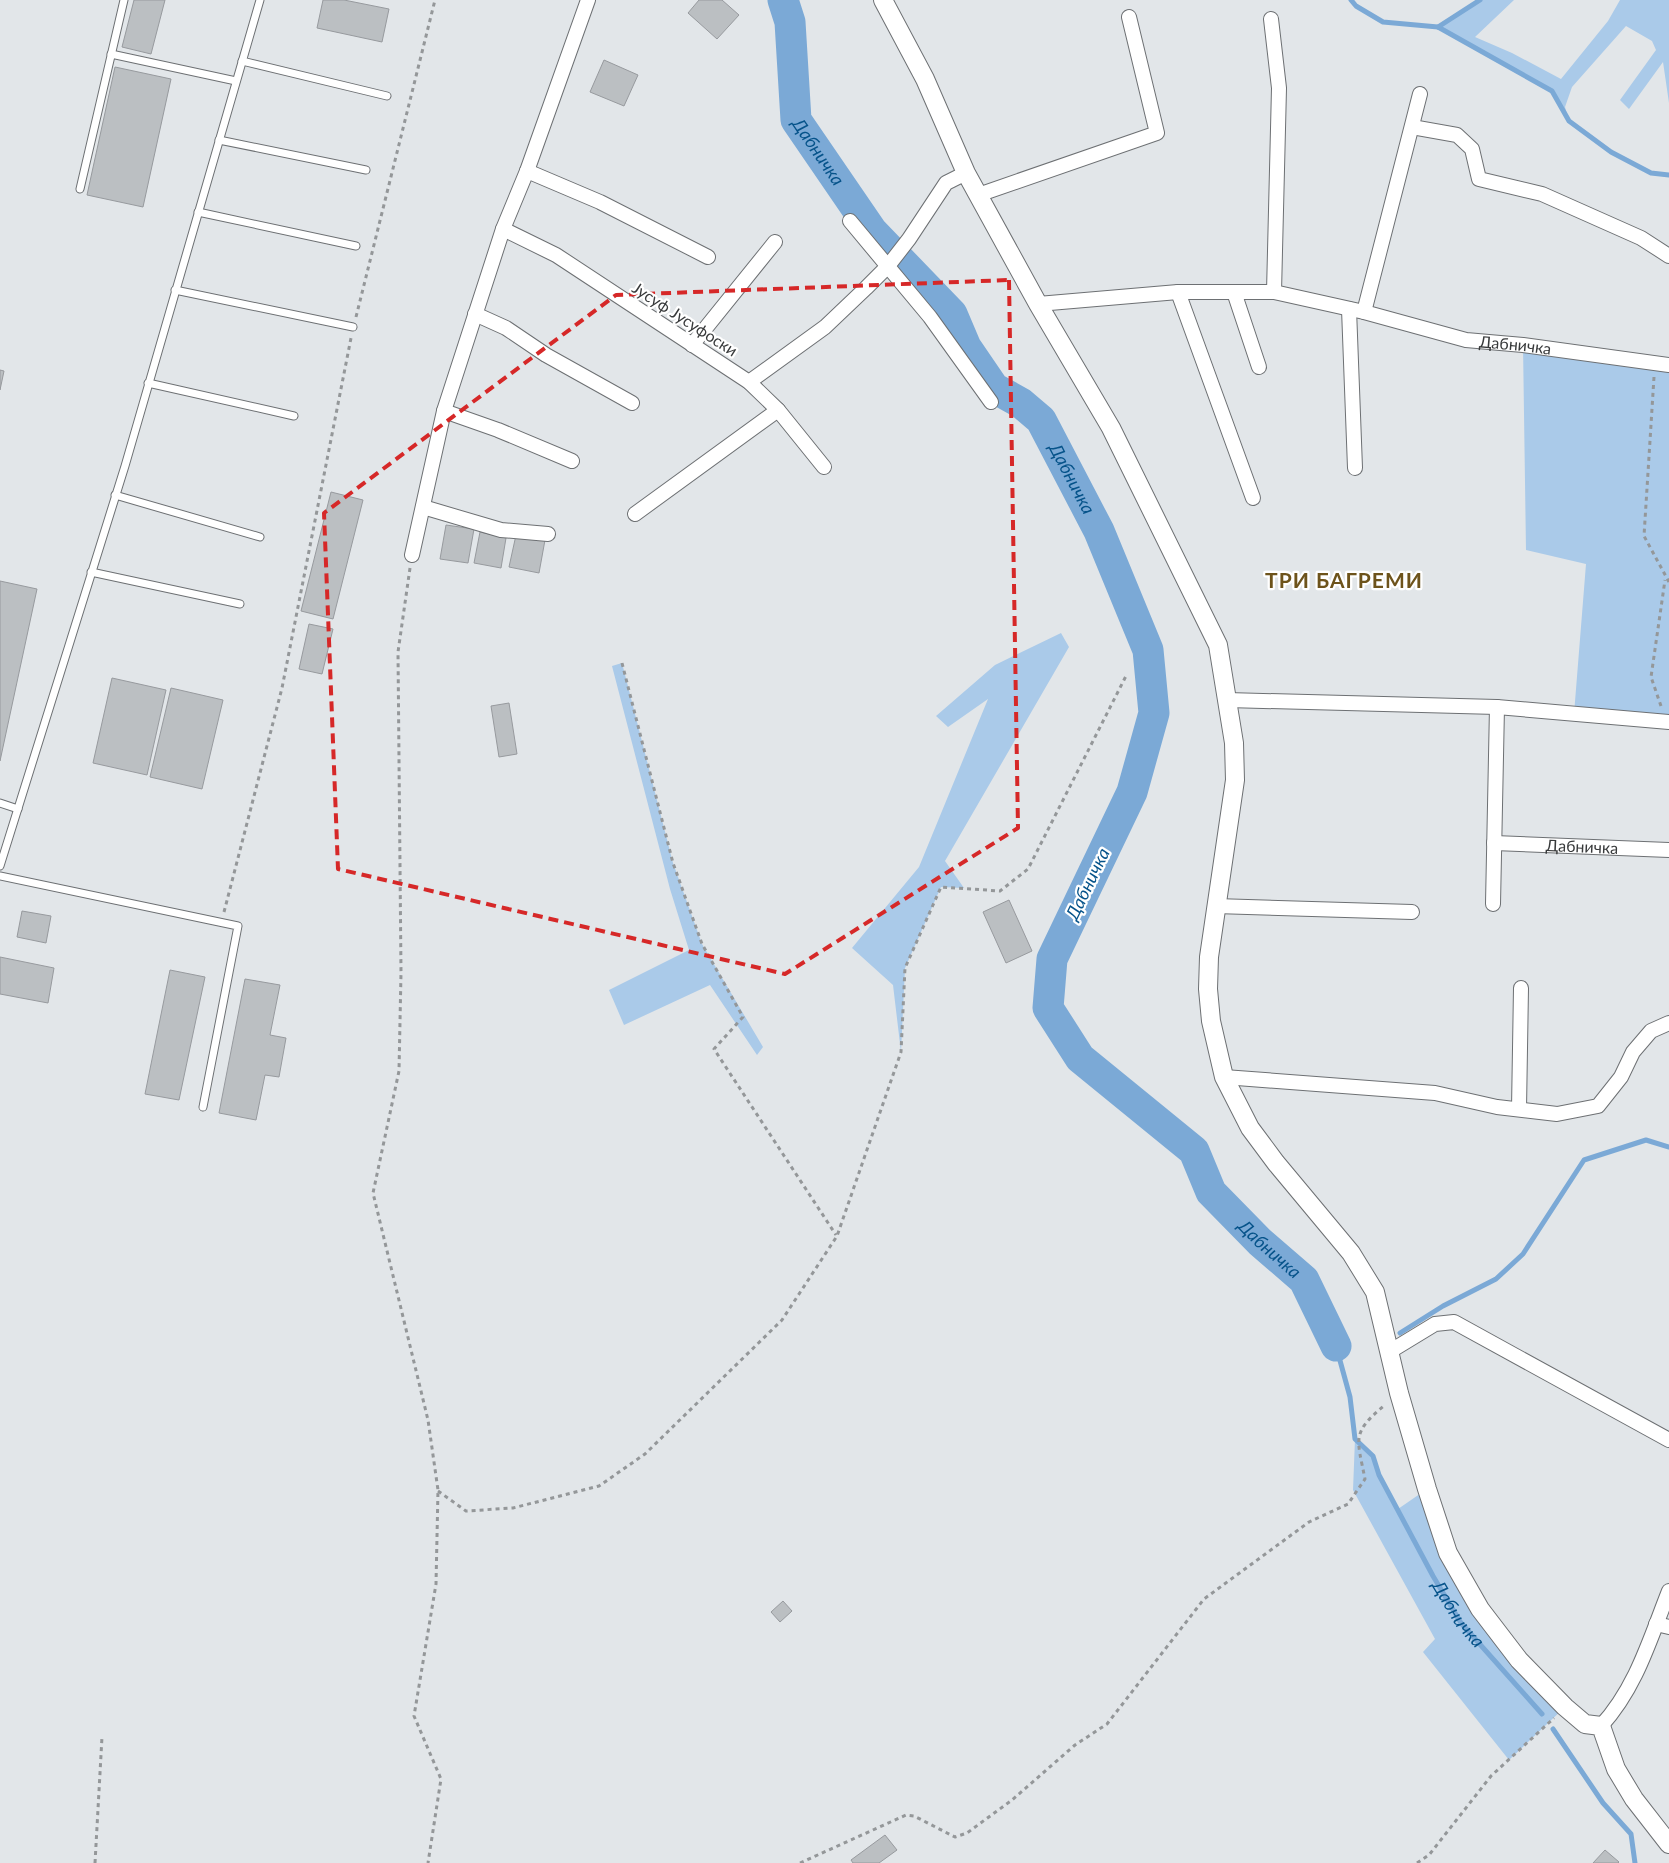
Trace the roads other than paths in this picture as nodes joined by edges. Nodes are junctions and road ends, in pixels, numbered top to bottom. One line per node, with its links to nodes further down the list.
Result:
1 (124, 0): 7 (lane)
2 (260, 0): 8 (lane)
3 (588, 0): 15 (street)
4 (883, 0): 16 (street)
5 (1129, 17): 18 (street)
6 (1271, 19): 30 (street)
7 (111, 54): 9 (lane); 17 (lane)
8 (242, 62): 9 (lane); 11 (lane)
9 (236, 81): 13 (lane)
10 (1420, 94): 12 (street)
11 (387, 96)
12 (1412, 126): 24 (street); 33 (street)
13 (219, 140): 14 (lane); 19 (lane)
14 (366, 170)
15 (527, 171): 21 (street); 25 (street)
16 (966, 173): 18 (street); 26 (street)
17 (80, 189)
18 (978, 195): 31 (street)
19 (198, 212): 23 (lane); 27 (lane)
20 (850, 221): 26 (street)
21 (504, 229): 34 (street); 36 (street, Јусуф Јусуфоски)
22 (775, 242): 36 (street)
23 (356, 246)
24 (1669, 256)
25 (708, 257)
26 (888, 266): 39 (street); 41 (street)
27 (175, 290): 35 (lane); 40 (lane)
28 (1178, 292): 29 (street, Дабничка); 31 (street, Дабничка); 50 (street)
29 (1234, 292): 30 (street, Дабничка); 38 (street)
30 (1274, 292): 32 (street, Дабничка)
31 (1038, 304): 58 (street)
32 (1349, 309): 33 (street, Дабничка); 48 (street)
33 (1364, 312): 37 (street, Дабничка)
34 (475, 314): 42 (street); 44 (street)
35 (353, 327)
36 (692, 345): 39 (street, Јусуф Јусуфоски)
37 (1669, 365)
38 (1259, 367)
39 (748, 382): 43 (street, Јусуф Јусуфоски)
40 (148, 383): 45 (lane); 49 (lane)
41 (991, 402)
42 (632, 403)
43 (778, 410): 47 (street, Јусуф Јусуфоски); 52 (street)
44 (444, 411): 46 (street); 51 (street)
45 (294, 416)
46 (572, 461)
47 (824, 467)
48 (1355, 468)
49 (115, 495): 54 (lane); 56 (lane)
50 (1253, 498)
51 (423, 507): 53 (street); 55 (street)
52 (635, 514)
53 (548, 534)
54 (260, 537)
55 (412, 555)
56 (92, 572): 57 (lane); 62 (lane)
57 (240, 604)
58 (1227, 700): 59 (street); 68 (street)
59 (1497, 707): 60 (street); 63 (street)
60 (1668, 722)
61 (0, 803): 62 (lane)
62 (18, 809): 65 (lane)
63 (1494, 843): 64 (street, Дабничка); 67 (street)
64 (1669, 850)
65 (0, 866)
66 (0, 876): 73 (lane)
67 (1493, 904)
68 (1215, 906): 69 (street); 72 (street)
69 (1412, 912)
70 (1521, 988): 74 (street)
71 (1669, 1022): 74 (street)
72 (1224, 1077): 74 (street); 75 (street)
73 (203, 1107)
74 (1519, 1109)
75 (1389, 1352): 76 (street); 79 (street)
76 (1669, 1440)
77 (1669, 1590): 78 (street)
78 (1662, 1626): 79 (street)
79 (1601, 1726): 80 (street)
80 (1669, 1844)

